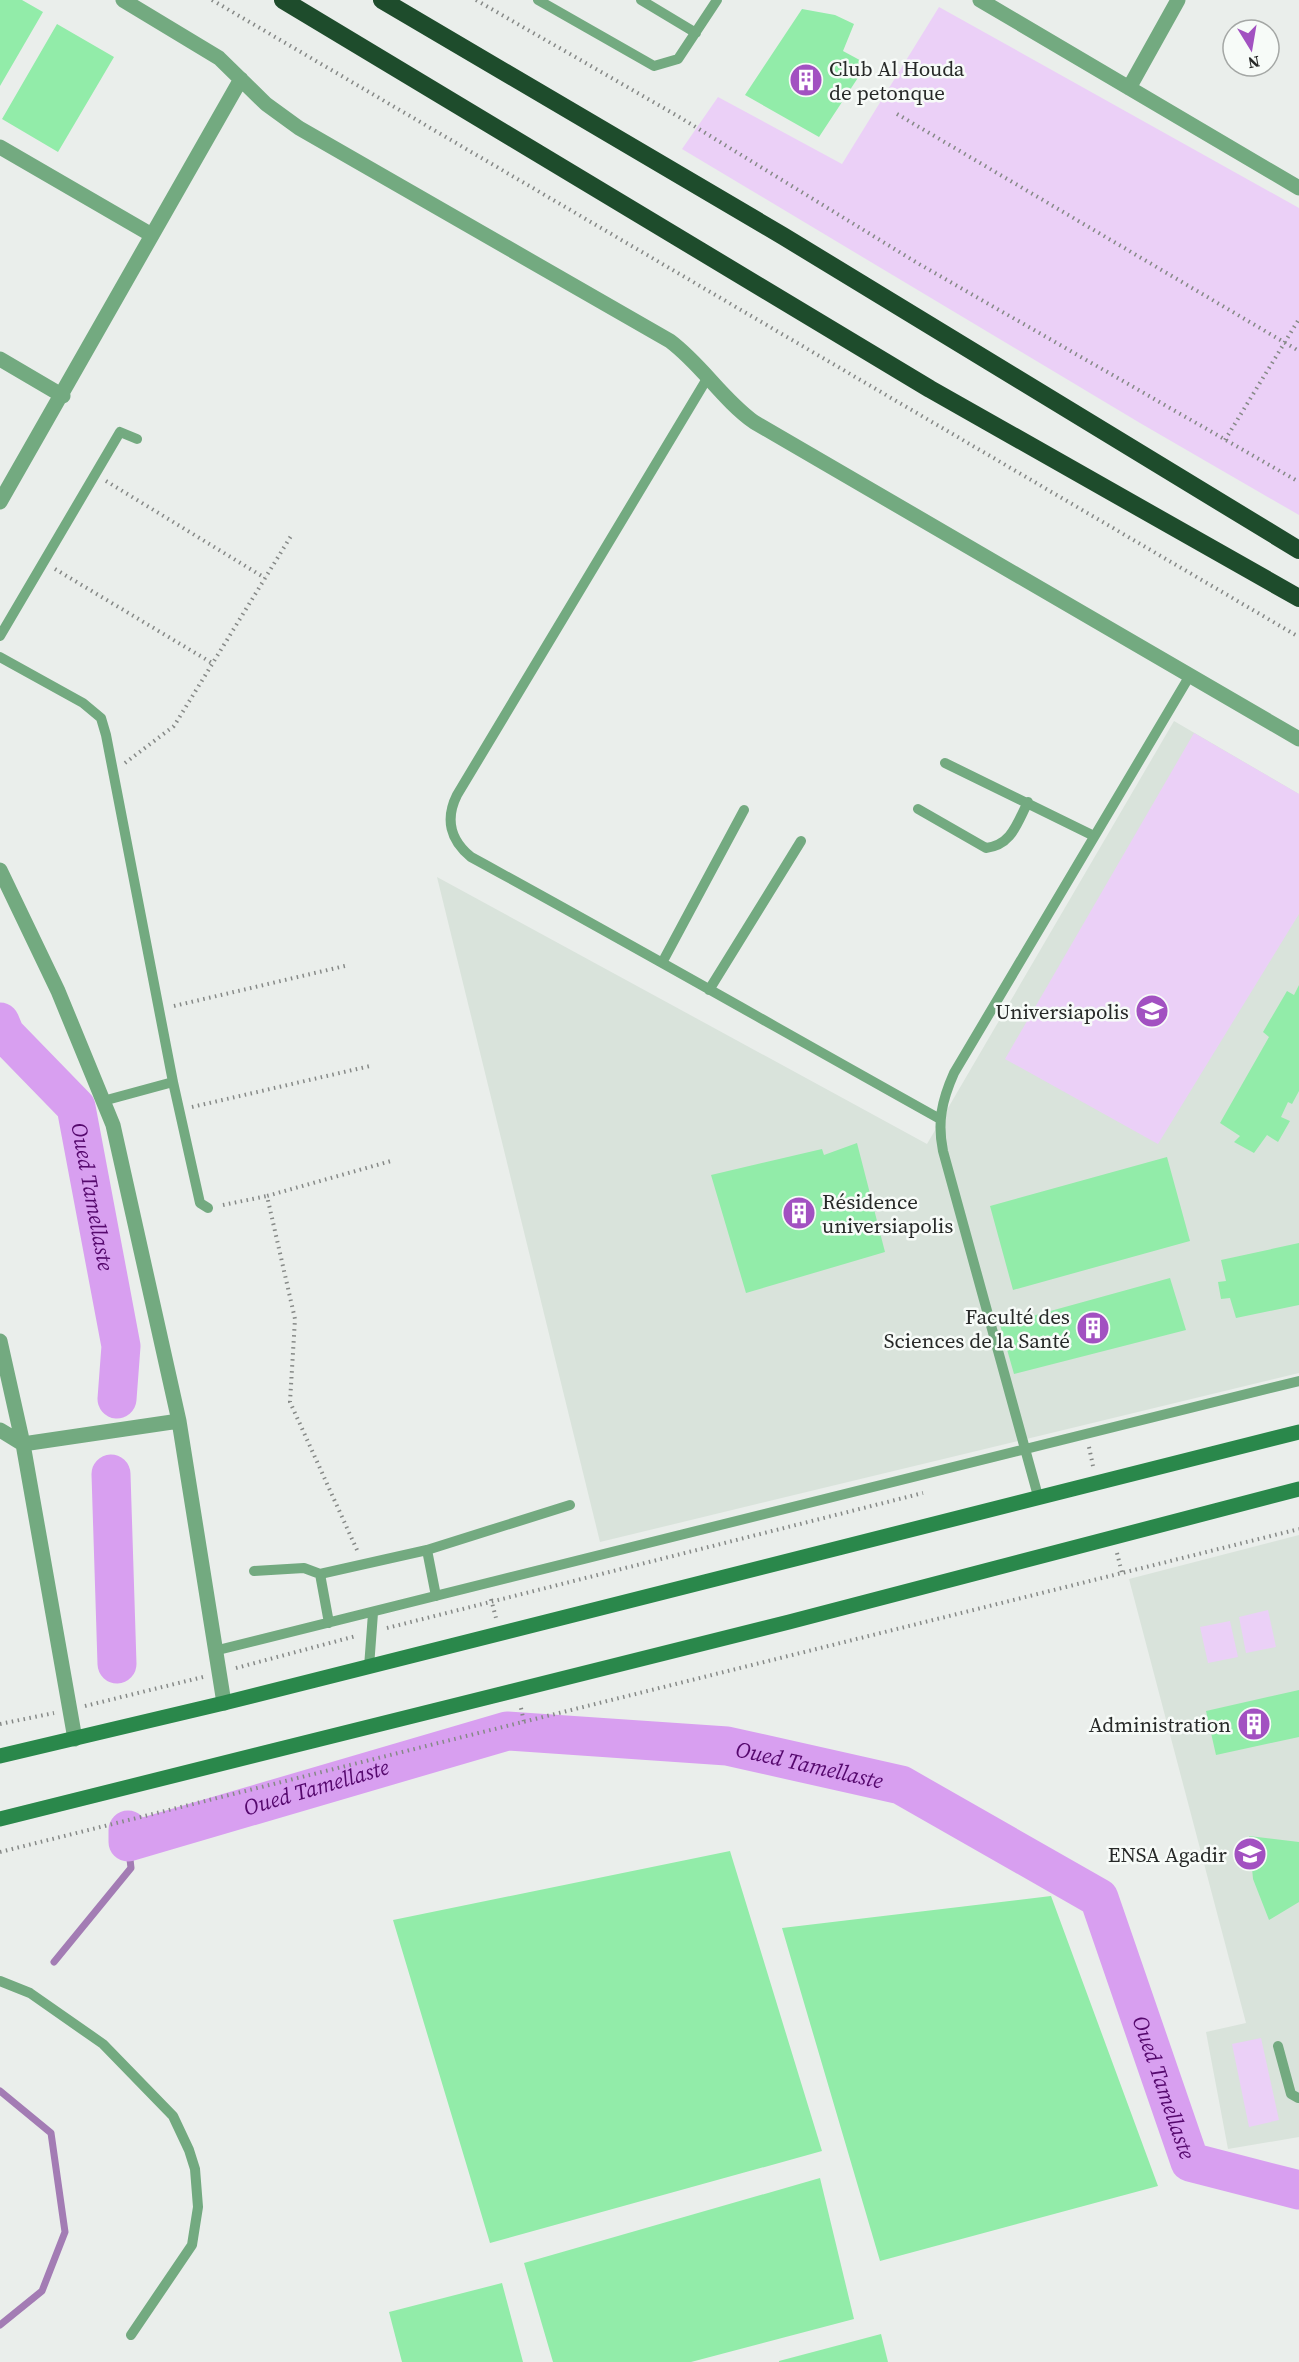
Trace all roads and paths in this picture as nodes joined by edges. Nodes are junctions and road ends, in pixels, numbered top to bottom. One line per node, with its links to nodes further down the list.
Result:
1 (123, 0): 12 (street)
2 (212, 0): 35 (path)
3 (283, 0): 33 (highway)
4 (382, 0): 30 (highway)
5 (476, 0): 25 (path)
6 (538, 0): 11 (lane)
7 (641, 0): 11 (lane)
8 (717, 0): 11 (lane)
9 (980, 0): 13 (street)
10 (1178, 0): 13 (street)
11 (696, 33)
12 (241, 79): 17 (street); 22 (street)
13 (1130, 88): 16 (street)
14 (897, 114): 19 (path)
15 (0, 147): 17 (street)
16 (1299, 188)
17 (150, 234): 23 (street)
18 (1299, 319): 19 (path)
19 (1285, 343): 20 (path); 25 (path)
20 (1299, 351)
21 (0, 359): 23 (street)
22 (708, 377): 38 (street); 48 (lane)
23 (63, 396): 28 (street)
24 (137, 439): 26 (lane)
25 (1226, 440): 27 (path)
26 (95, 475): 31 (lane); 32 (path)
27 (1299, 482)
28 (0, 502)
29 (291, 536): 32 (path)
30 (1299, 550)
31 (44, 562): 34 (lane); 37 (path)
32 (265, 578): 37 (path)
33 (1299, 598)
34 (0, 636)
35 (1299, 637)
36 (0, 657): 41 (lane)
37 (212, 663): 41 (path)
38 (1189, 676): 39 (street); 45 (lane)
39 (1299, 739)
40 (945, 763): 42 (lane)
41 (113, 772): 51 (lane)
42 (1028, 802): 43 (lane); 45 (lane)
43 (918, 809)
44 (744, 810): 48 (lane)
45 (1094, 836): 56 (lane)
46 (801, 841): 50 (lane)
47 (0, 870): 54 (street)
48 (663, 962): 50 (lane)
49 (349, 964): 51 (path)
50 (709, 990): 56 (lane)
51 (159, 1010): 53 (lane)
52 (370, 1066): 55 (path)
53 (173, 1082): 54 (lane); 55 (lane)
54 (103, 1101): 62 (street)
55 (180, 1110): 59 (lane)
56 (940, 1119): 68 (lane)
57 (391, 1161): 58 (path)
58 (267, 1196): 59 (path); 78 (path)
59 (208, 1208)
60 (0, 1341): 66 (street)
61 (1299, 1382): 65 (lane)
62 (178, 1421): 66 (street); 88 (street)
63 (0, 1431): 66 (street)
64 (1299, 1432): 71 (main road)
65 (1086, 1434): 68 (lane); 69 (path)
66 (23, 1444): 92 (street)
67 (1100, 1448): 69 (path)
68 (1025, 1450): 74 (lane); 81 (lane)
69 (1090, 1451): 70 (path); 71 (path)
70 (1080, 1453)
71 (1097, 1481): 74 (main road)
72 (1299, 1489): 96 (main road)
73 (929, 1492): 83 (path)
74 (1038, 1496): 87 (main road)
75 (570, 1505): 77 (lane)
76 (1299, 1529): 97 (path)
77 (428, 1550): 78 (lane); 82 (lane)
78 (363, 1564): 80 (lane)
79 (254, 1571): 80 (lane)
80 (320, 1574): 85 (lane)
81 (487, 1584): 82 (lane); 83 (path)
82 (436, 1596): 84 (lane)
83 (492, 1601): 86 (path); 87 (path)
84 (373, 1613): 85 (lane); 86 (lane)
85 (329, 1623): 88 (lane)
86 (371, 1632): 89 (lane); 90 (path)
87 (500, 1633): 89 (main road)
88 (214, 1652): 90 (street)
89 (369, 1667): 91 (main road)
90 (218, 1673): 91 (street); 92 (path)
91 (224, 1703): 94 (main road)
92 (69, 1710): 93 (path); 94 (street)
93 (0, 1724)
94 (75, 1739): 95 (main road)
95 (0, 1756)
96 (0, 1819)
97 (0, 1852)
98 (0, 1981): 101 (lane)
99 (1278, 2046): 100 (lane)
100 (1298, 2098)
101 (131, 2335)

